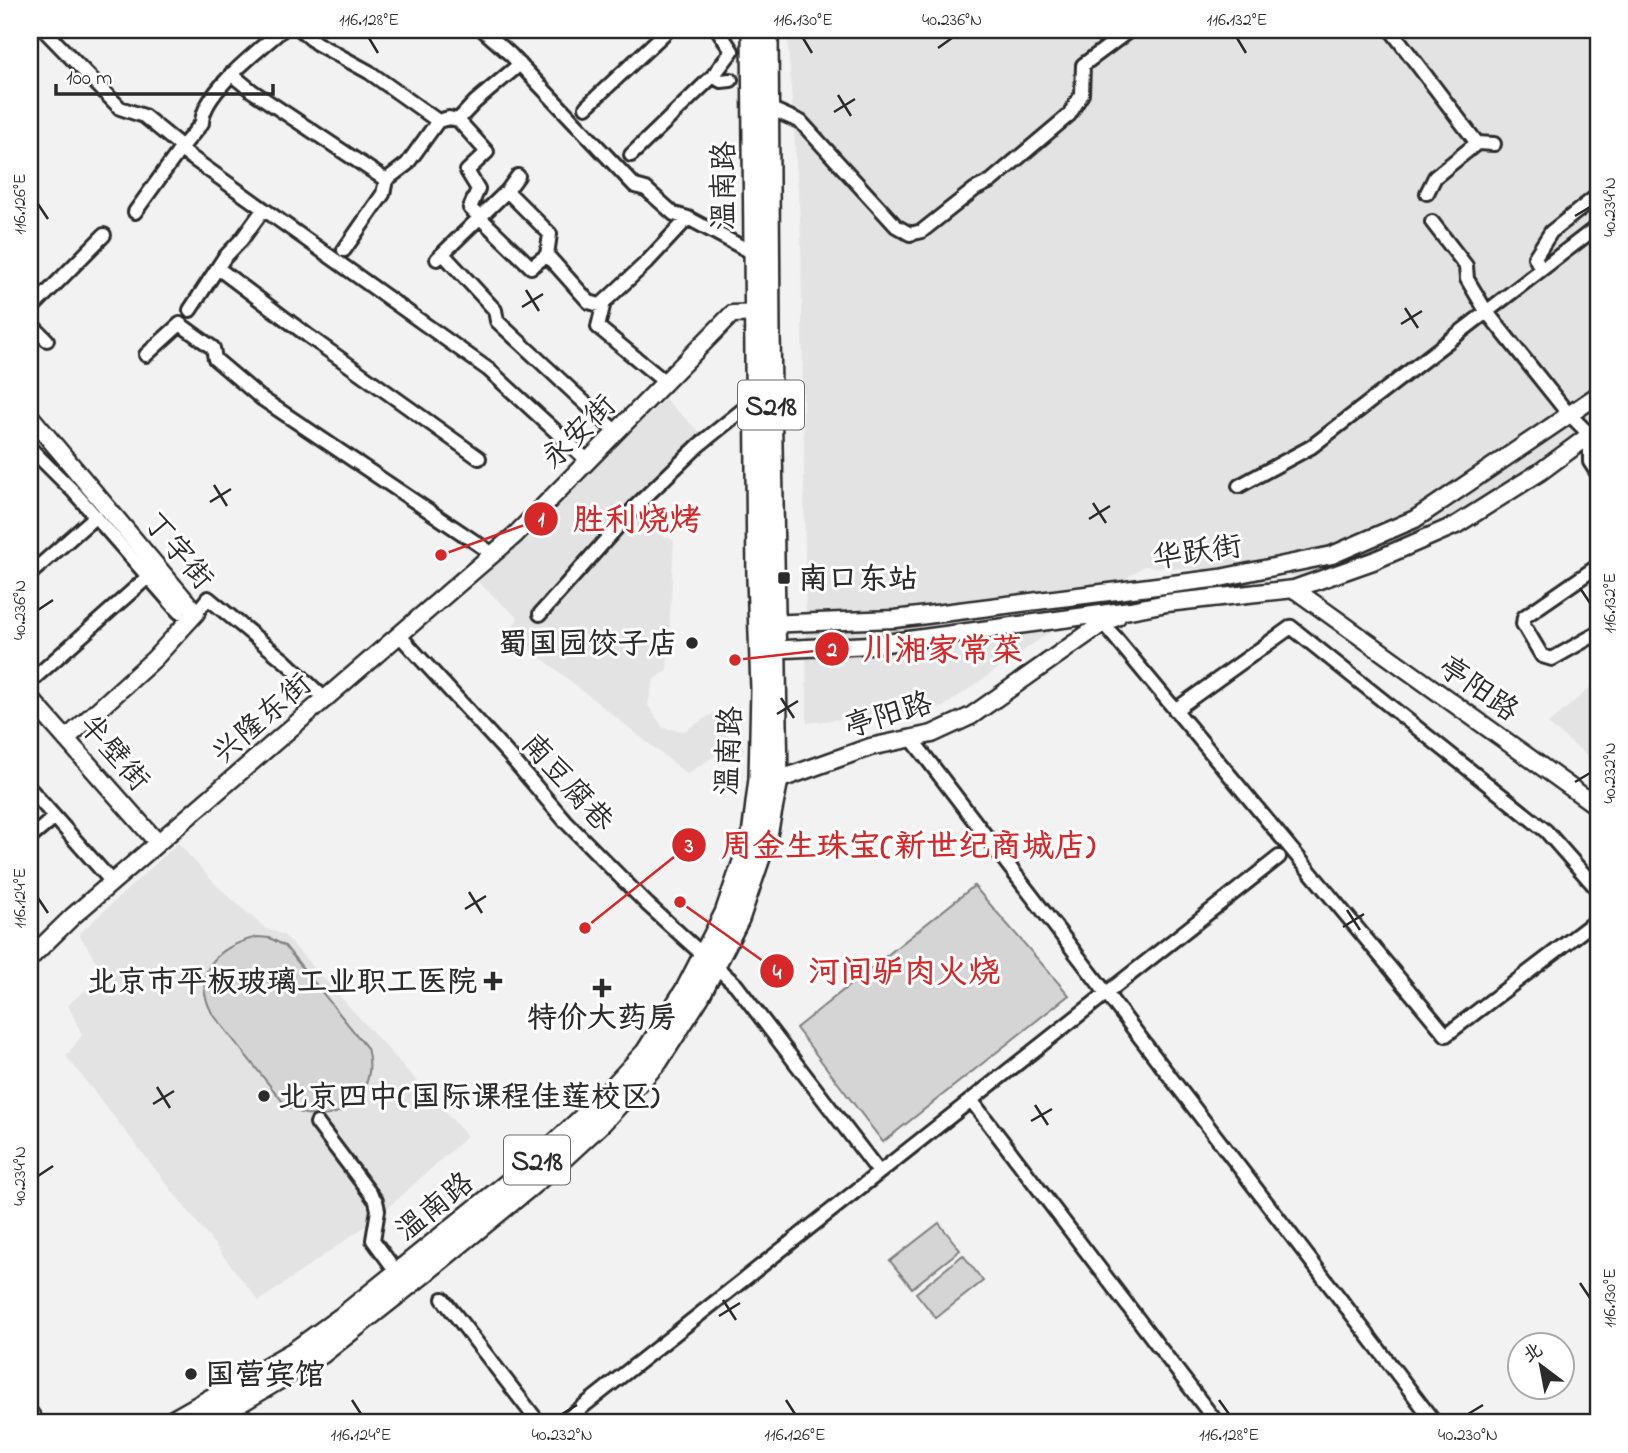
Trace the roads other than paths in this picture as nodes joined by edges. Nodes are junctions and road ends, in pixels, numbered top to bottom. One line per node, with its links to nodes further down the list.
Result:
1 (44, 30): 21 (street)
2 (282, 30): 12 (street)
3 (301, 30): 18 (street)
4 (483, 30): 11 (street)
5 (668, 30): 15 (street)
6 (718, 30): 13 (street)
7 (752, 30): 36 (main road, 温南路 / S218)
8 (768, 30): 16 (main road, 温南路 / S218)
9 (1129, 30): 16 (street)
10 (1391, 30): 19 (street)
11 (520, 64): 17 (street); 31 (street)
12 (231, 74): 21 (street); 24 (street)
13 (713, 76): 14 (street); 22 (street)
14 (731, 80)
15 (586, 107)
16 (769, 108): 44 (main road, 温南路 / S218)
17 (458, 120): 18 (street); 30 (street)
18 (438, 121): 24 (street)
19 (1477, 144): 20 (street); 26 (street)
20 (1494, 144)
21 (181, 147): 28 (street); 29 (street)
22 (631, 155)
23 (518, 176): 25 (street)
24 (386, 180): 35 (street)
25 (507, 191): 30 (street); 37 (street)
26 (1427, 193)
27 (1598, 195): 39 (street)
28 (263, 210): 38 (street); 58 (street)
29 (135, 212)
30 (480, 217): 37 (street); 53 (street)
31 (688, 218): 36 (street); 40 (street)
32 (1432, 222): 43 (street)
33 (1598, 226): 39 (street)
34 (104, 235): 41 (street)
35 (344, 250)
36 (753, 253): 44 (main road, 温南路 / S218)
37 (547, 255): 40 (street)
38 (219, 268): 42 (street); 57 (street)
39 (1541, 269): 43 (street)
40 (603, 306): 48 (street)
41 (30, 310)
42 (190, 310)
43 (1486, 311): 52 (street); 60 (street)
44 (762, 313): 48 (street, 永安街); 50 (main road, 温南路 / S218); 72 (main road, 温南路 / S218)
45 (30, 323): 46 (street)
46 (47, 340)
47 (146, 355): 62 (street)
48 (665, 382): 53 (street, 永安街)
49 (1598, 395): 52 (street, 华跃街)
50 (755, 400): 70 (street); 72 (main road, 温南路 / S218)
51 (30, 415): 55 (street, 丁字街)
52 (1570, 415): 54 (street); 72 (street, 华跃街)
53 (616, 432): 58 (street, 永安街)
54 (1594, 432): 59 (street); 66 (street, 华跃街)
55 (46, 435): 56 (street); 69 (street, 丁字街)
56 (30, 447): 61 (street)
57 (479, 458)
58 (587, 461): 62 (street, 永安街)
59 (1598, 474)
60 (1239, 486)
61 (96, 516): 64 (street); 65 (street)
62 (493, 554): 74 (street, 永安街)
63 (1598, 566): 73 (street)
64 (30, 574)
65 (148, 577): 68 (street); 76 (street)
66 (1294, 589): 67 (street, 华跃街); 85 (street, 亭阳路)
67 (1130, 610): 71 (street, 亭阳路); 75 (street, 华跃街)
68 (178, 612)
69 (196, 613): 78 (street); 81 (street, 丁字街)
70 (540, 614)
71 (1103, 623): 79 (street); 80 (street, 亭阳路)
72 (767, 624): 75 (main road, 温南路 / S218)
73 (1598, 633)
74 (400, 636): 78 (street, 兴隆东街); 94 (street, 南豆腐巷)
75 (767, 650): 82 (main road, 温南路 / S218); 83 (main road, 温南路 / S218)
76 (32, 680)
77 (30, 698): 81 (street, 半壁街)
78 (326, 700): 88 (street, 兴隆东街)
79 (1175, 710): 91 (street); 92 (street)
80 (911, 738): 83 (street, 亭阳路); 95 (street)
81 (66, 739): 88 (street, 半壁街)
82 (758, 779): 83 (street, 亭阳路); 94 (main road, 温南路 / S218)
83 (778, 780): 94 (main road, 温南路 / S218)
84 (30, 789): 86 (street)
85 (1598, 807)
86 (55, 817): 87 (street); 90 (street)
87 (30, 838)
88 (158, 843): 90 (street, 兴隆东街)
89 (1279, 857): 95 (street)
90 (112, 883): 93 (street, 兴隆东街)
91 (1598, 890)
92 (1598, 919)
93 (30, 958)
94 (709, 961): 98 (street, 南豆腐巷); 99 (main road, 温南路 / S218); 104 (main road, 温南路 / S218)
95 (1107, 992): 96 (street); 108 (street)
96 (971, 1100): 98 (street); 107 (street)
97 (317, 1123): 99 (street)
98 (879, 1172): 106 (street)
99 (398, 1274): 103 (main road, 温南路 / S218)
100 (443, 1299): 105 (street)
101 (30, 1414): 102 (street)
102 (36, 1423)
103 (169, 1423)
104 (205, 1423)
105 (539, 1423)
106 (562, 1423)
107 (1217, 1423)
108 (1435, 1423)

